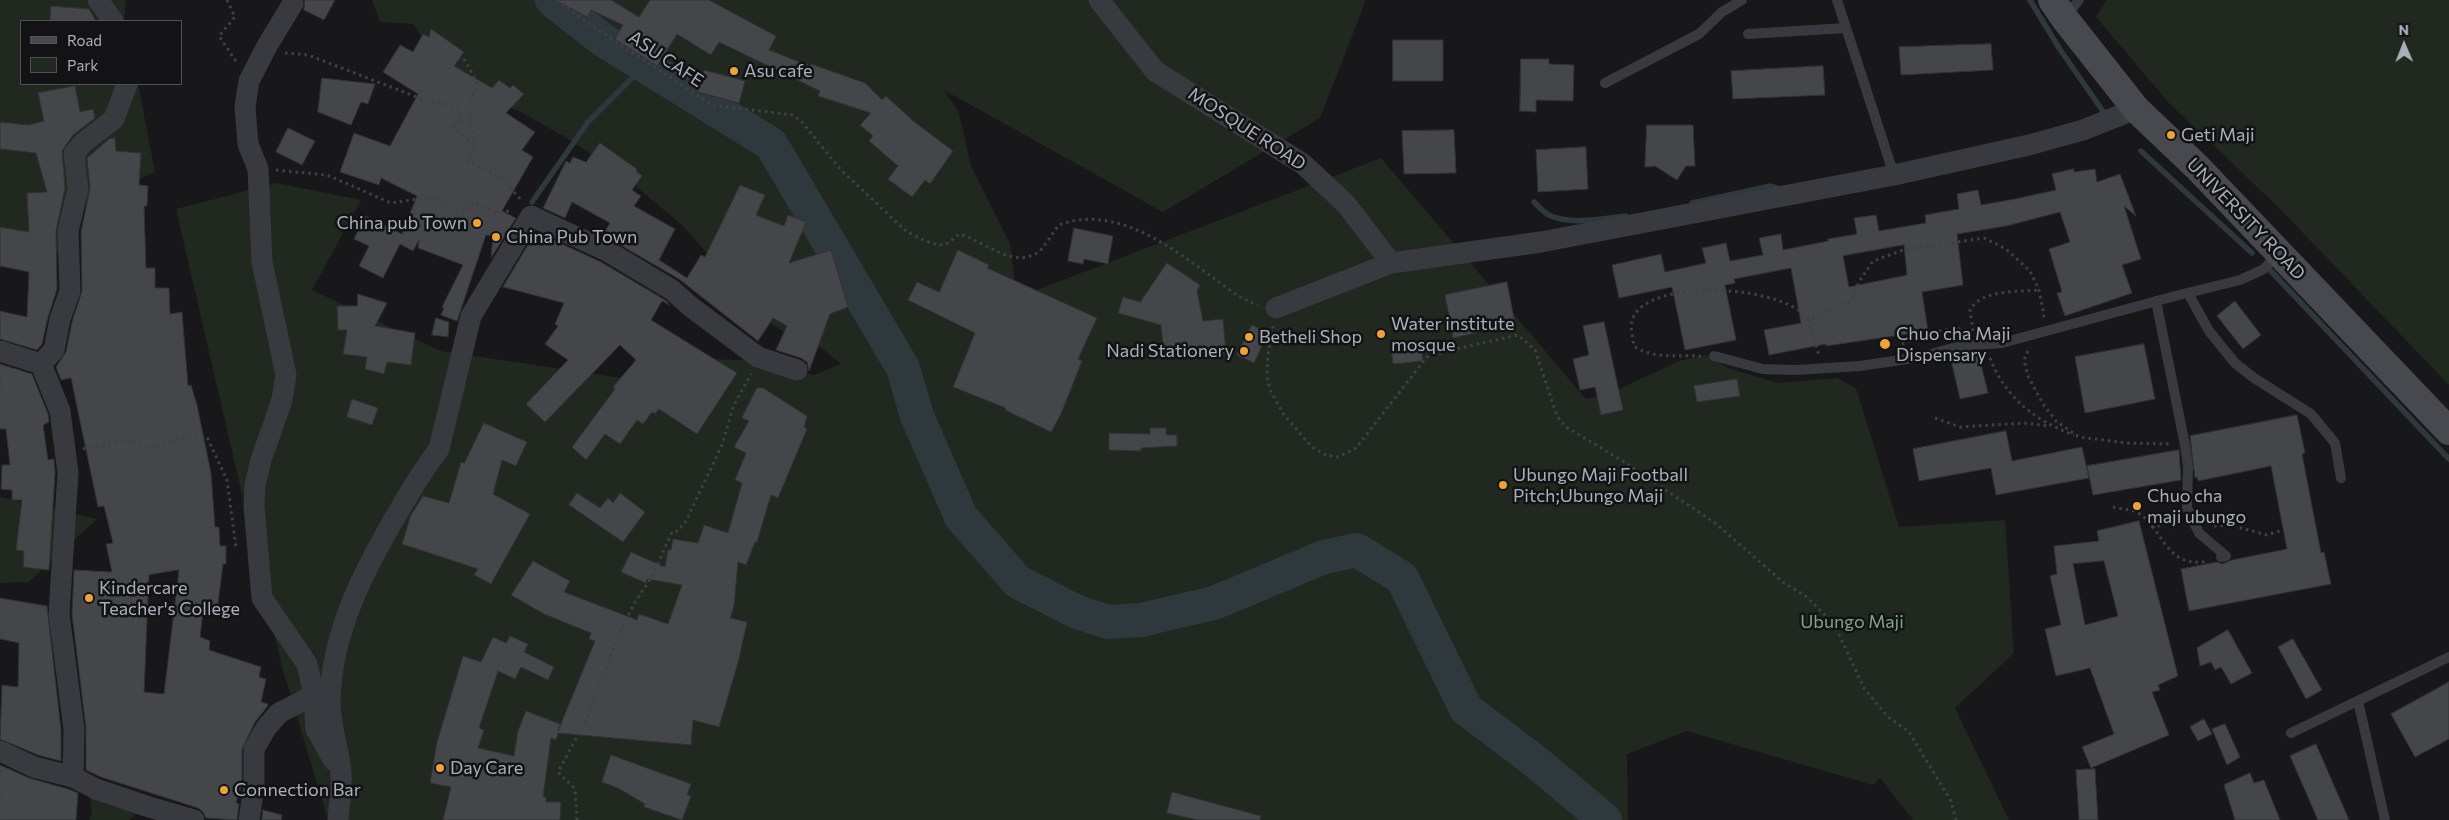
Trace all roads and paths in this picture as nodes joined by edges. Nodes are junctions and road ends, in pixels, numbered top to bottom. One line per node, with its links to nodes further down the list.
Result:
1 (98, 0): 9 (street)
2 (227, 0): 14 (path)
3 (557, 0): 27 (path, ASU CAFE)
4 (1099, 0): 23 (street, MOSQUE ROAD)
5 (1742, 0): 15 (lane)
6 (1837, 0): 10 (lane)
7 (293, 3): 14 (street)
8 (2065, 6): 17 (street, UNIVERSITY ROAD)
9 (112, 20)
10 (1846, 28): 11 (lane); 20 (lane)
11 (1748, 34)
12 (278, 58): 18 (path)
13 (464, 59): 18 (path)
14 (249, 81): 19 (street)
15 (1605, 83)
16 (127, 85): 34 (street)
17 (2136, 109): 20 (street); 22 (street, UNIVERSITY ROAD)
18 (475, 144): 21 (path)
19 (258, 169): 21 (path); 50 (street)
20 (1894, 175): 23 (street)
21 (531, 216): 33 (street); 54 (street)
22 (2279, 252): 25 (lane); 38 (street, UNIVERSITY ROAD)
23 (1391, 263): 28 (street)
24 (2039, 290): 29 (path); 30 (path); 32 (path)
25 (2188, 292): 26 (lane); 41 (lane)
26 (2156, 301): 29 (lane); 39 (lane)
27 (1256, 305)
28 (1276, 308): 61 (path)
29 (2035, 333): 32 (lane); 39 (path)
30 (1974, 334)
31 (0, 351): 34 (street)
32 (1714, 356)
33 (758, 357): 35 (street); 60 (path)
34 (41, 364): 40 (street)
35 (797, 370)
36 (1935, 418): 37 (path)
37 (2050, 426)
38 (2449, 432)
39 (2185, 445): 43 (lane)
40 (65, 446): 47 (path); 55 (street)
41 (2341, 478)
42 (2113, 506): 44 (path)
43 (2187, 508): 44 (path); 46 (lane)
44 (2151, 527): 48 (path)
45 (2280, 530): 46 (path)
46 (2200, 533): 48 (lane)
47 (238, 556)
48 (2220, 557)
49 (2449, 657): 51 (lane)
50 (314, 695): 54 (street); 58 (street)
51 (2358, 701): 52 (lane); 62 (lane)
52 (2291, 733)
53 (0, 751): 55 (street)
54 (341, 775): 59 (street)
55 (73, 777): 56 (street)
56 (143, 813): 57 (street)
57 (194, 820)
58 (249, 820)
59 (338, 820)
60 (577, 820)
61 (1956, 820)
62 (2385, 820)

